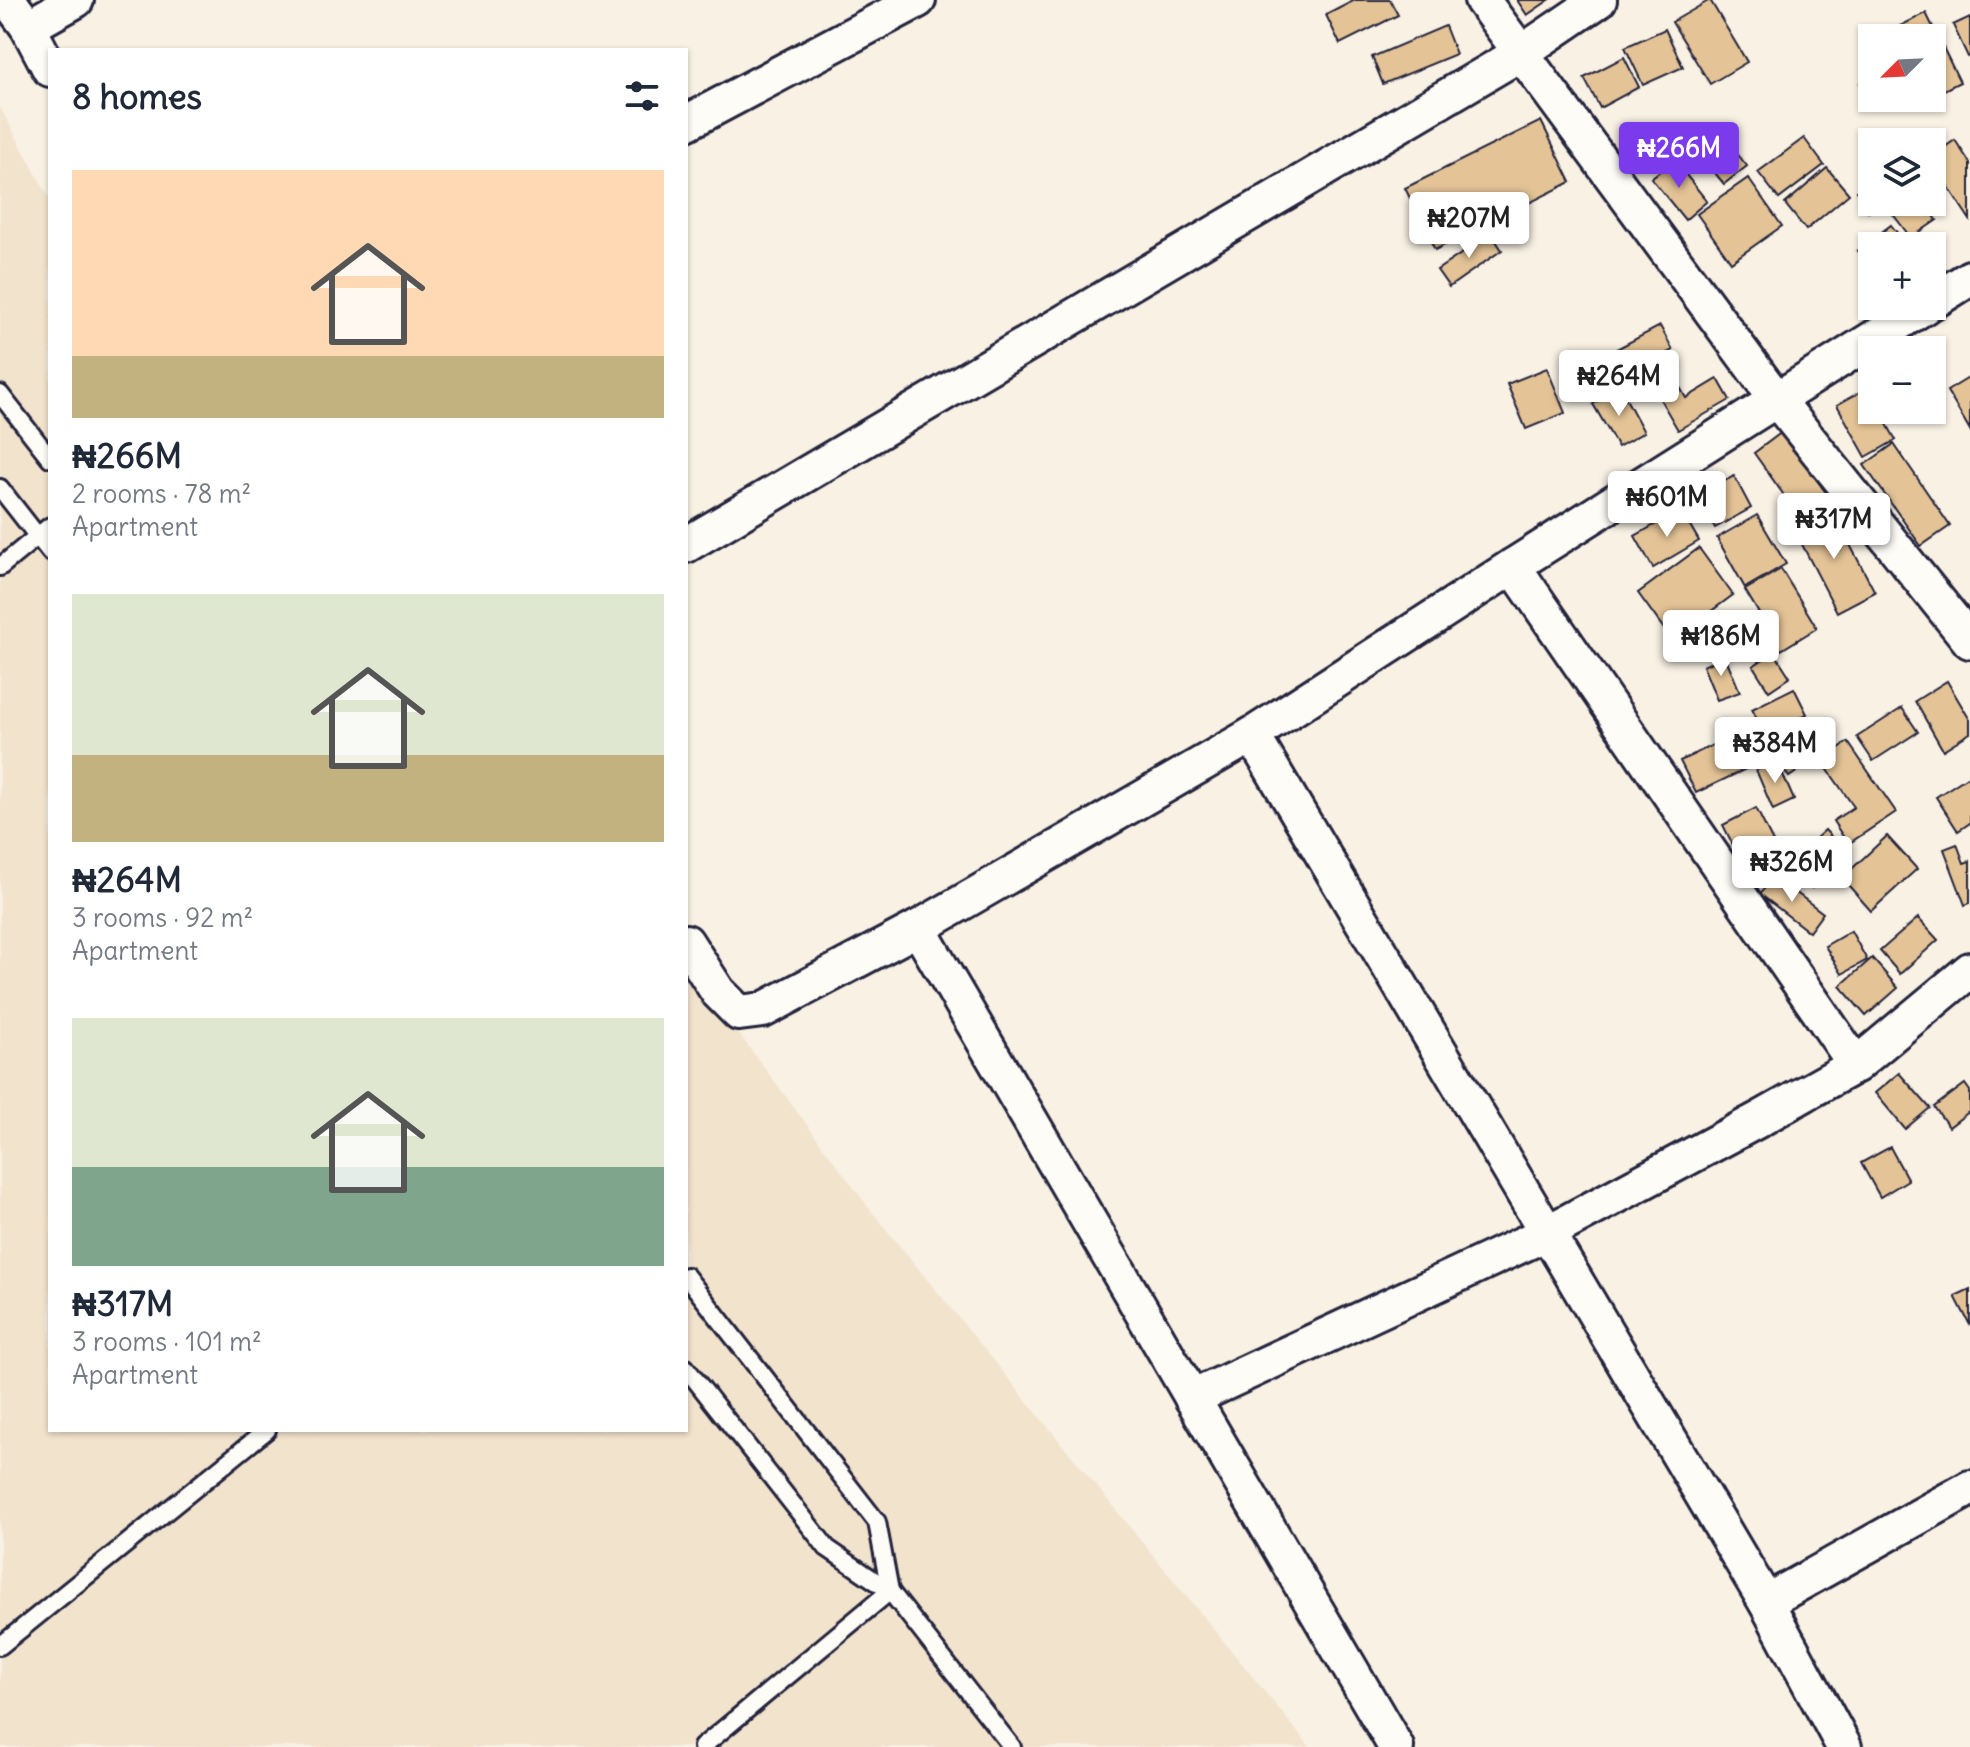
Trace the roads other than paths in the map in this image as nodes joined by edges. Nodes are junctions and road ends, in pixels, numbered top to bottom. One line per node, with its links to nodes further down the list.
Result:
1 (76, 0): 5 (street)
2 (918, 0): 8 (street)
3 (1482, 0): 6 (street)
4 (1599, 0): 6 (street)
5 (18, 13): 7 (street)
6 (1521, 53): 13 (street); 17 (street)
7 (48, 66)
8 (688, 122)
9 (1970, 278): 10 (street)
10 (1946, 293)
11 (1903, 320): 13 (street)
12 (0, 394): 14 (lane)
13 (1777, 400): 18 (street); 20 (street)
14 (48, 455)
15 (0, 488): 16 (lane)
16 (44, 531): 19 (lane)
17 (688, 544)
18 (1513, 566): 21 (street); 25 (street)
19 (0, 567)
20 (1970, 641)
21 (1252, 735): 22 (street); 26 (street)
22 (918, 928): 23 (street); 29 (street)
23 (688, 945)
24 (1970, 970): 25 (street)
25 (1856, 1065): 26 (street)
26 (1547, 1233): 29 (street); 33 (street)
27 (688, 1279): 32 (lane)
28 (688, 1371): 32 (lane)
29 (1192, 1398): 37 (street)
30 (265, 1432): 34 (lane)
31 (1970, 1488): 33 (street)
32 (890, 1591): 35 (lane); 36 (lane)
33 (1766, 1602): 38 (street)
34 (0, 1646)
35 (702, 1747)
36 (1012, 1747)
37 (1396, 1747)
38 (1844, 1747)

